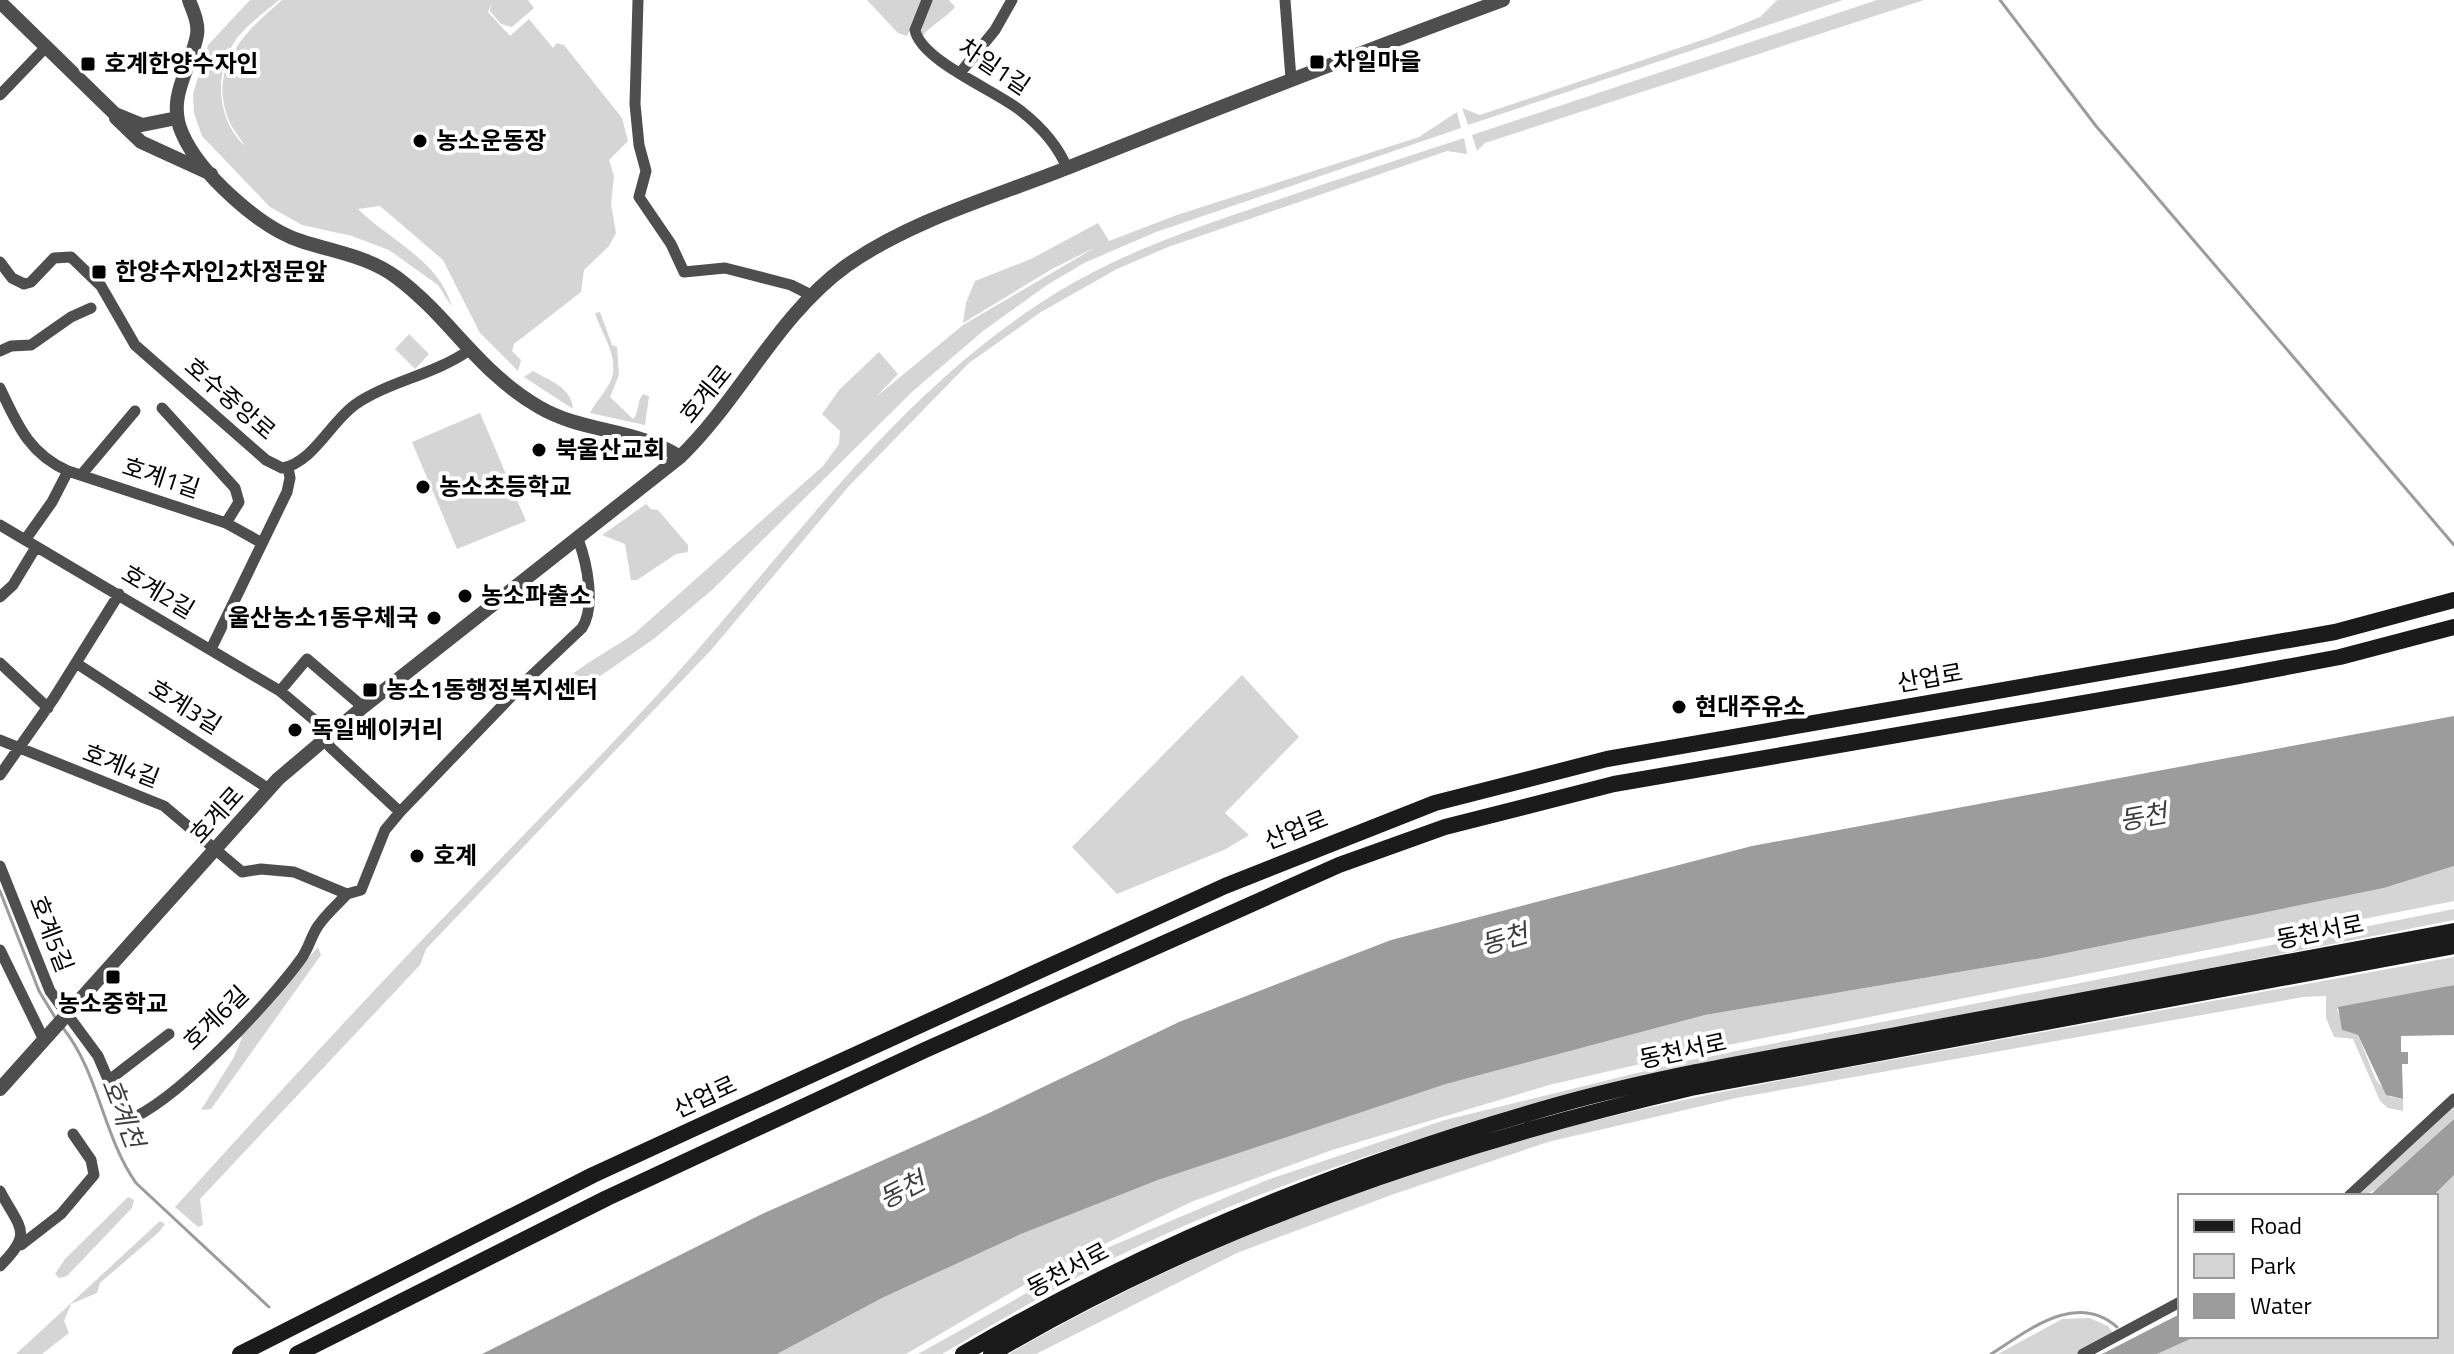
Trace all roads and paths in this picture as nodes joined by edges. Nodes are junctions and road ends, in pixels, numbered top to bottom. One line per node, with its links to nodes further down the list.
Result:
1 (189, 0): 13 (street)
2 (638, 0): 17 (street)
3 (927, 0): 9 (street, 차일1길)
4 (1012, 0): 9 (street)
5 (1285, 0): 10 (street)
6 (1495, 1): 10 (street, 호계로)
7 (0, 2): 8 (street)
8 (46, 47): 11 (street); 12 (street)
9 (960, 73): 14 (street, 차일1길)
10 (1291, 79): 14 (street, 호계로)
11 (0, 95)
12 (103, 103): 13 (street); 15 (street)
13 (177, 118): 15 (street)
14 (1067, 168): 17 (street, 호계로)
15 (214, 176): 20 (street)
16 (0, 262): 25 (street, 호수중앙로)
17 (813, 296): 24 (street, 호계로)
18 (91, 308): 19 (street)
19 (0, 351)
20 (468, 351): 24 (street); 25 (street, 호수중앙로)
21 (0, 388): 26 (street)
22 (162, 408): 28 (street, 호계1길)
23 (135, 411): 27 (street, 호계1길)
24 (680, 457): 30 (street, 호계로)
25 (288, 467): 32 (street)
26 (68, 471): 27 (street, 호계1길); 31 (street)
27 (82, 474): 28 (street, 호계1길)
28 (226, 523): 32 (street, 호계1길)
29 (0, 525): 31 (street, 호계2길)
30 (578, 539): 42 (street, 호계로); 49 (street, 호계6길)
31 (25, 540): 33 (street, 호계2길)
32 (262, 543): 38 (street)
33 (36, 547): 34 (street, 호계2길); 35 (street)
34 (119, 594): 38 (street, 호계2길); 40 (street)
35 (0, 597)
36 (2454, 600): 68 (main road, 산업로)
37 (2454, 627): 69 (main road, 산업로)
38 (211, 649): 41 (street, 호계2길)
39 (0, 663): 43 (street)
40 (76, 663): 43 (street); 48 (street, 호계3길)
41 (280, 691): 42 (street); 44 (street, 호계2길)
42 (363, 707): 44 (street, 호계로)
43 (48, 708): 46 (street)
44 (326, 738): 48 (street, 호계로); 49 (street)
45 (0, 740): 46 (street, 호계4길)
46 (20, 749): 47 (street); 50 (street, 호계4길)
47 (0, 775)
48 (269, 789): 50 (street, 호계로)
49 (400, 812): 52 (street, 호계6길)
50 (216, 849): 52 (street); 56 (street, 호계로)
51 (0, 866): 56 (street, 호계5길)
52 (347, 894): 59 (street, 호계6길)
53 (2454, 931): 70 (main road, 동천서로)
54 (2454, 946): 71 (main road, 동천서로)
55 (0, 950): 58 (street)
56 (66, 1016): 58 (street, 호계로); 59 (street, 호계6길)
57 (169, 1034): 59 (street, 호계6길)
58 (47, 1037): 60 (street)
59 (109, 1080)
60 (0, 1089)
61 (2454, 1099): 64 (street)
62 (73, 1134): 65 (street)
63 (0, 1191): 65 (street)
64 (2351, 1194)
65 (21, 1245): 66 (street)
66 (0, 1266)
67 (2178, 1303): 72 (street)
68 (240, 1354)
69 (297, 1354)
70 (963, 1354)
71 (991, 1354)
72 (2083, 1354)

